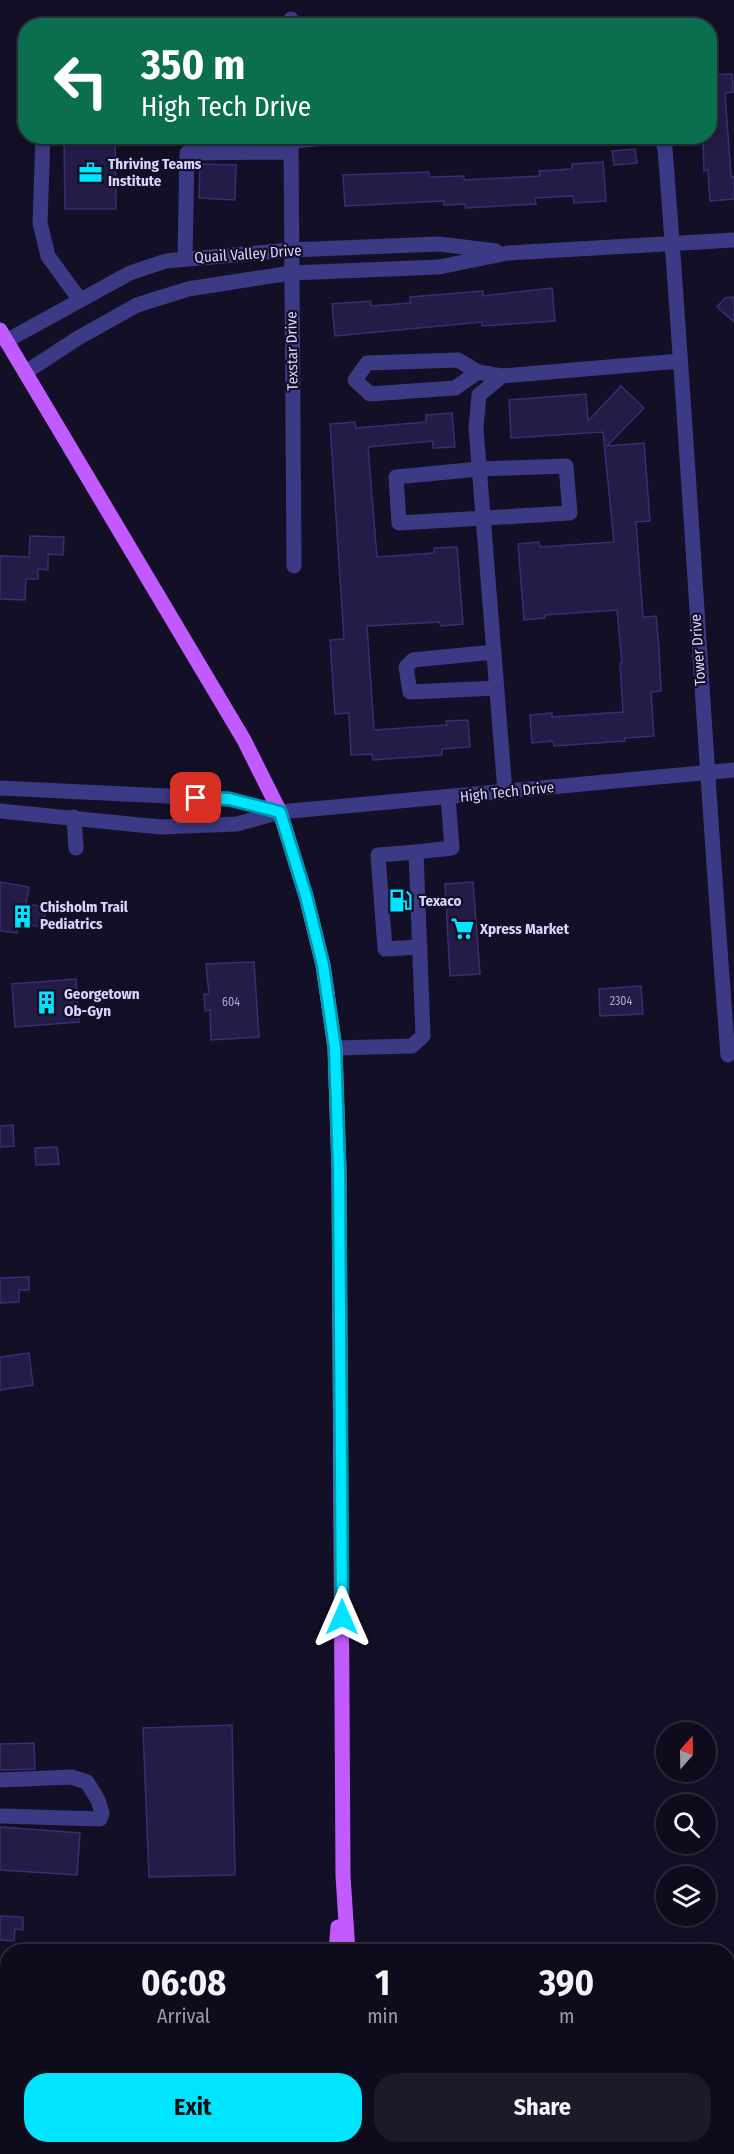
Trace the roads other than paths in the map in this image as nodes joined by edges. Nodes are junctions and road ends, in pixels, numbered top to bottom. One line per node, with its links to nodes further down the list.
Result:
1 (43, 144): 11 (street)
2 (281, 144): 9 (street)
3 (291, 144): 7 (street, Texstar Drive)
4 (663, 144): 6 (street, Tower Drive)
5 (734, 240): 6 (street, Quail Valley Drive)
6 (672, 244): 8 (street, Quail Valley Drive); 13 (street, Tower Drive)
7 (290, 250): 8 (street, Quail Valley Drive); 9 (street, Quail Valley Drive); 10 (street, Texstar Drive)
8 (508, 253): 10 (street, Quail Valley Drive)
9 (185, 259): 11 (street, Quail Valley Drive)
10 (291, 273): 14 (street, Quail Valley Drive); 19 (street, Texstar Drive)
11 (80, 300): 12 (street, Quail Valley Drive)
12 (3, 336): 14 (main road)
13 (680, 361): 16 (street); 23 (street, Tower Drive)
14 (26, 372): 28 (main road)
15 (478, 372): 15 (street); 16 (street)
16 (502, 376): 17 (street)
17 (479, 469): 18 (street); 18 (street); 18 (street)
18 (483, 517): 20 (street)
19 (294, 566)
20 (494, 652): 21 (street); 21 (street)
21 (497, 688): 25 (street)
22 (734, 770): 23 (street, High Tech Drive)
23 (706, 772): 25 (street, High Tech Drive); 34 (street, Tower Drive)
24 (0, 788): 28 (street, High Tech Drive)
25 (505, 792): 26 (street, High Tech Drive)
26 (448, 797): 28 (street, High Tech Drive); 31 (street)
27 (0, 811): 29 (street, High Tech Drive)
28 (280, 812): 29 (street, High Tech Drive); 33 (main road)
29 (74, 817): 30 (street)
30 (76, 848)
31 (416, 852): 32 (street); 32 (street)
32 (420, 947): 33 (street)
33 (335, 1048): 37 (main road)
34 (728, 1055)
35 (0, 1780): 36 (street)
36 (0, 1816)
37 (343, 1876): 38 (main road); 39 (main road)
38 (337, 1944)
39 (347, 1944)

